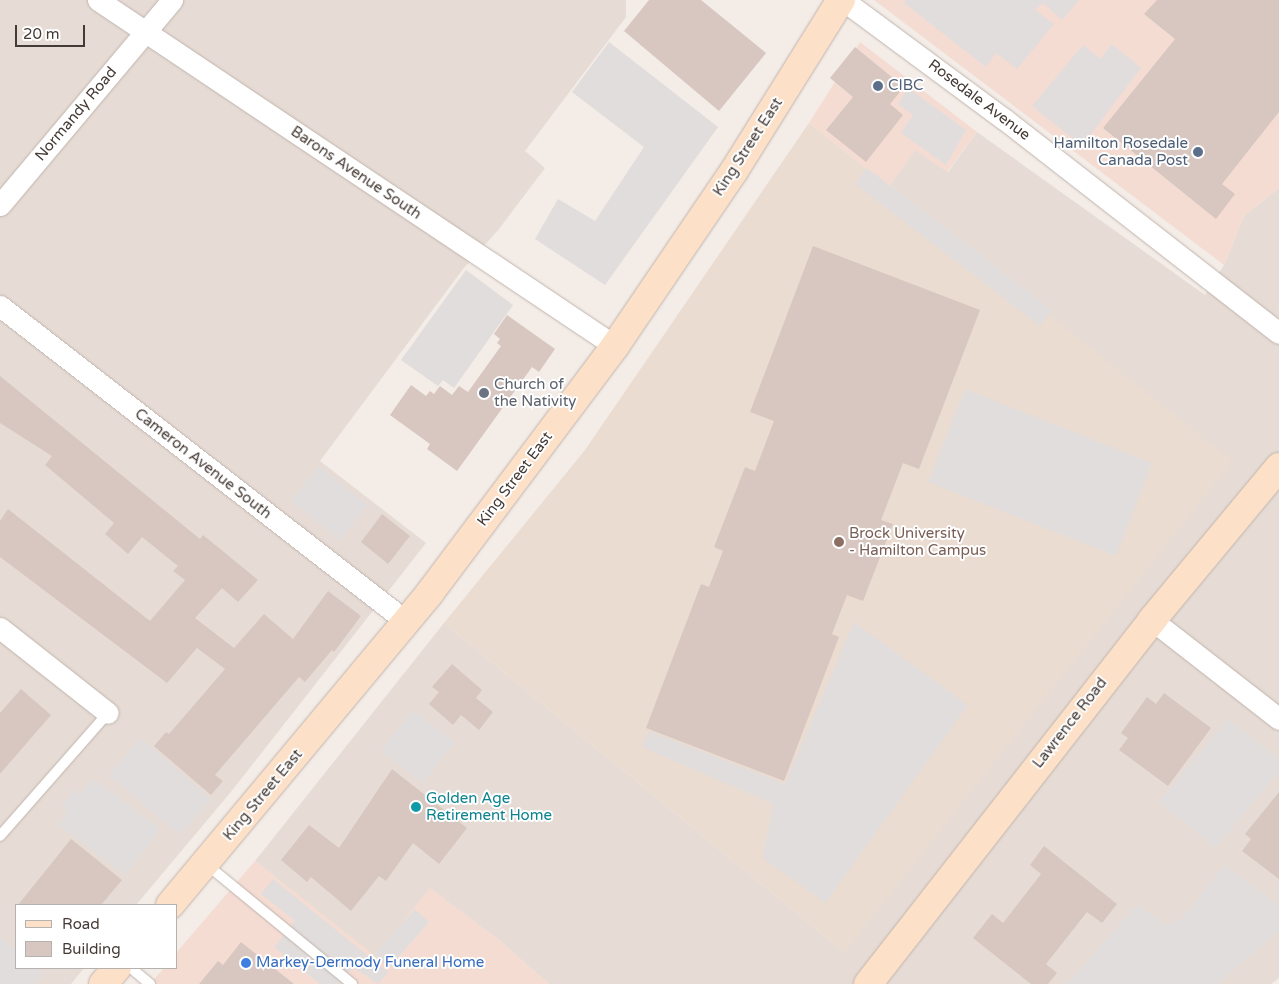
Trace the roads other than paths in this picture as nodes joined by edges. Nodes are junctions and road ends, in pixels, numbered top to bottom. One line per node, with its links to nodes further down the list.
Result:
1 (98, 0): 4 (street, Barons Avenue South)
2 (172, 0): 4 (street, Normandy Road)
3 (842, 0): 7 (street, Rosedale Avenue); 8 (main road, King Street East)
4 (145, 32): 5 (street, Normandy Road); 8 (street, Barons Avenue South)
5 (0, 205)
6 (0, 306): 11 (street, Cameron Avenue South)
7 (1279, 333)
8 (615, 346): 11 (main road, King Street East)
9 (1279, 467): 10 (main road, Lawrence Road)
10 (1152, 620): 14 (street); 23 (main road, Lawrence Road)
11 (407, 622): 16 (main road, King Street East)
12 (2, 633): 13 (street)
13 (108, 713): 15 (lane)
14 (1279, 719)
15 (0, 836)
16 (205, 864): 17 (main road, King Street East); 22 (lane)
17 (171, 904)
18 (116, 969): 20 (main road)
19 (132, 969): 21 (lane)
20 (103, 984)
21 (150, 984)
22 (352, 984)
23 (868, 984)

